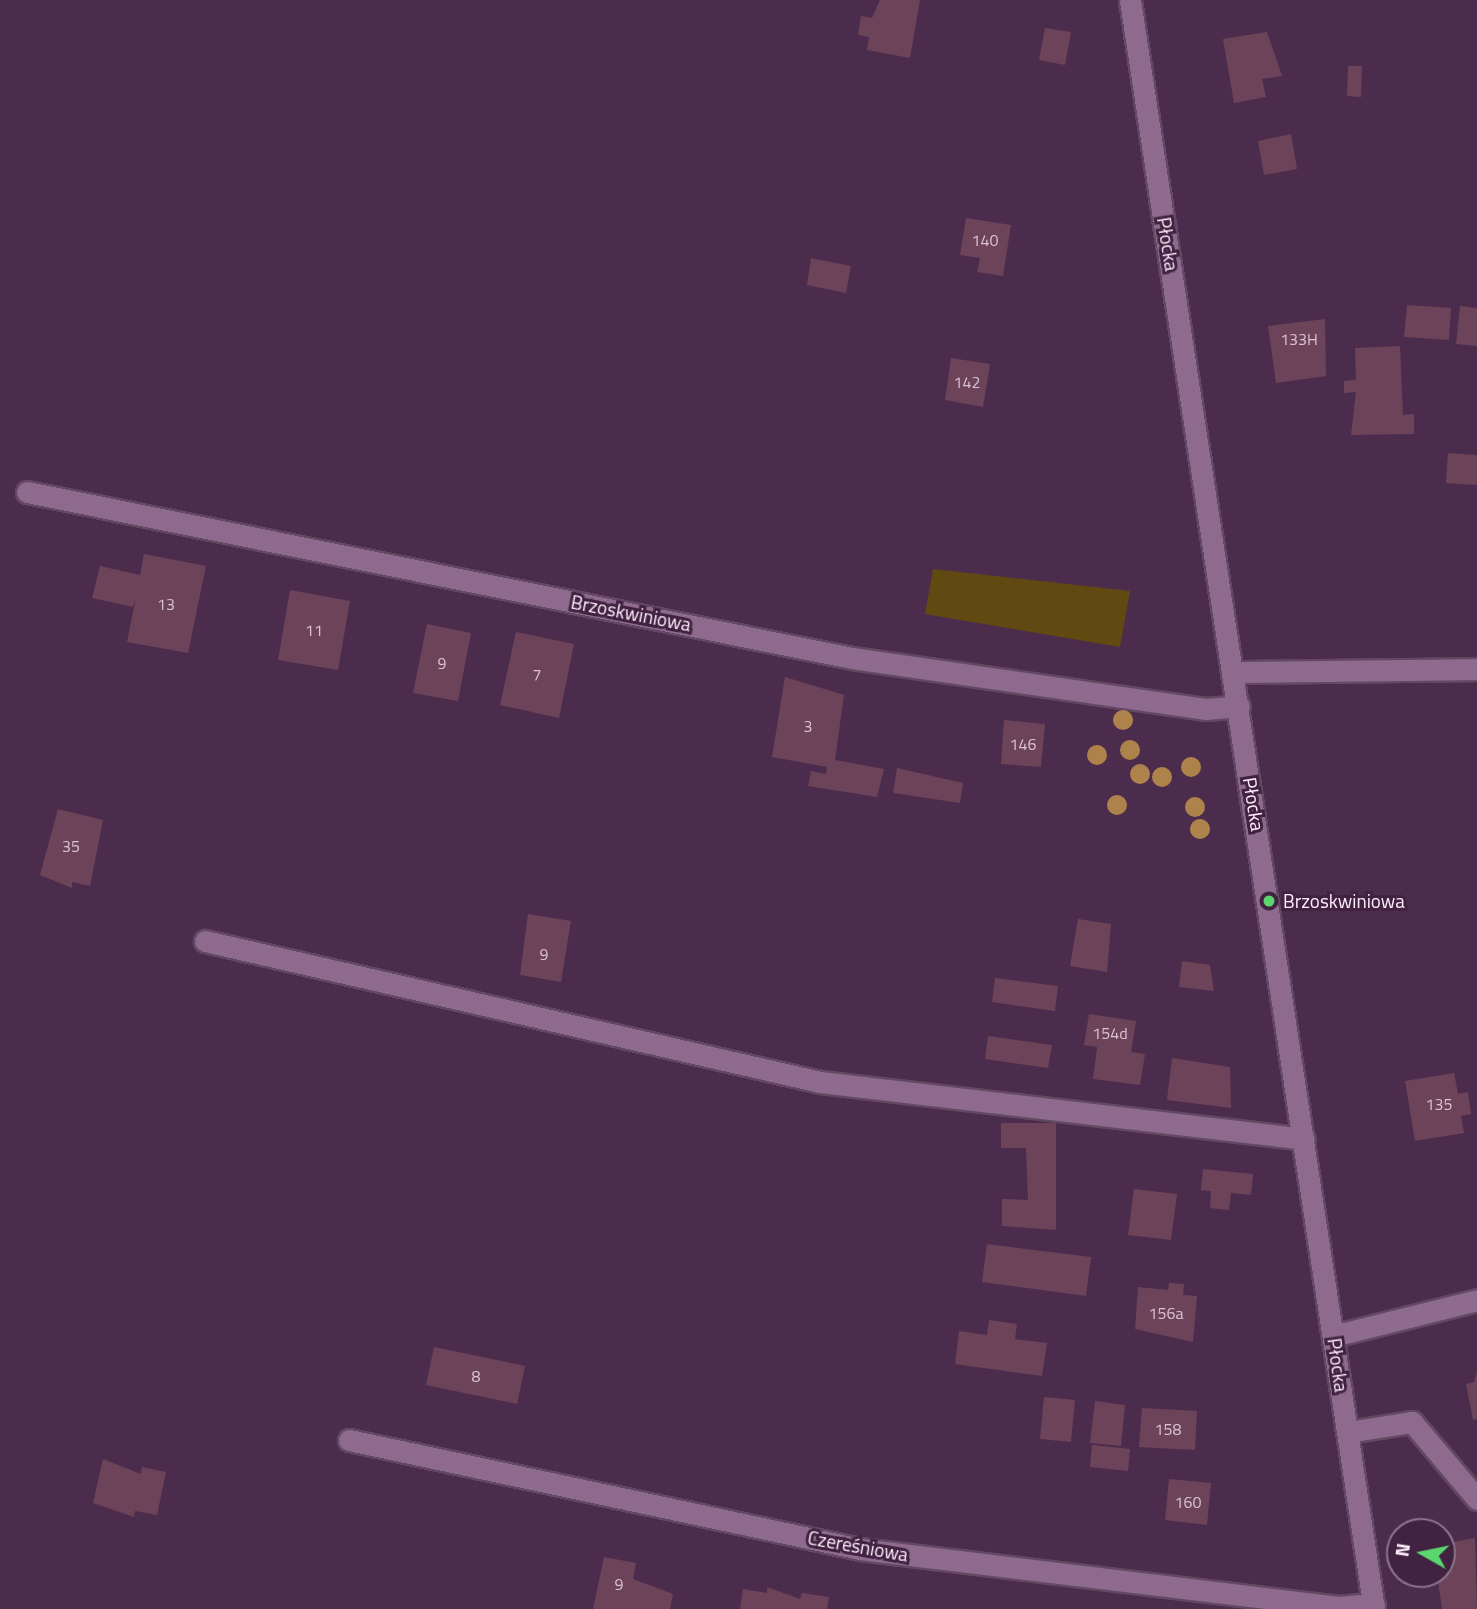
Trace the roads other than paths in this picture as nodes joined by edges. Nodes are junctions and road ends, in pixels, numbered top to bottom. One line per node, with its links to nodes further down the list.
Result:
1 (1130, 0): 4 (street, Płocka)
2 (27, 492): 5 (street, Brzoskwiniowa)
3 (1477, 669): 4 (street)
4 (1234, 672): 5 (street, Płocka)
5 (1239, 706): 7 (street, Płocka)
6 (205, 941): 7 (street)
7 (1304, 1139): 9 (street, Płocka)
8 (1477, 1300): 9 (street)
9 (1333, 1335): 10 (street, Płocka)
10 (1348, 1432): 12 (street); 13 (street, Płocka)
11 (349, 1440): 13 (street, Czereśniowa)
12 (1477, 1499)
13 (1374, 1606)

